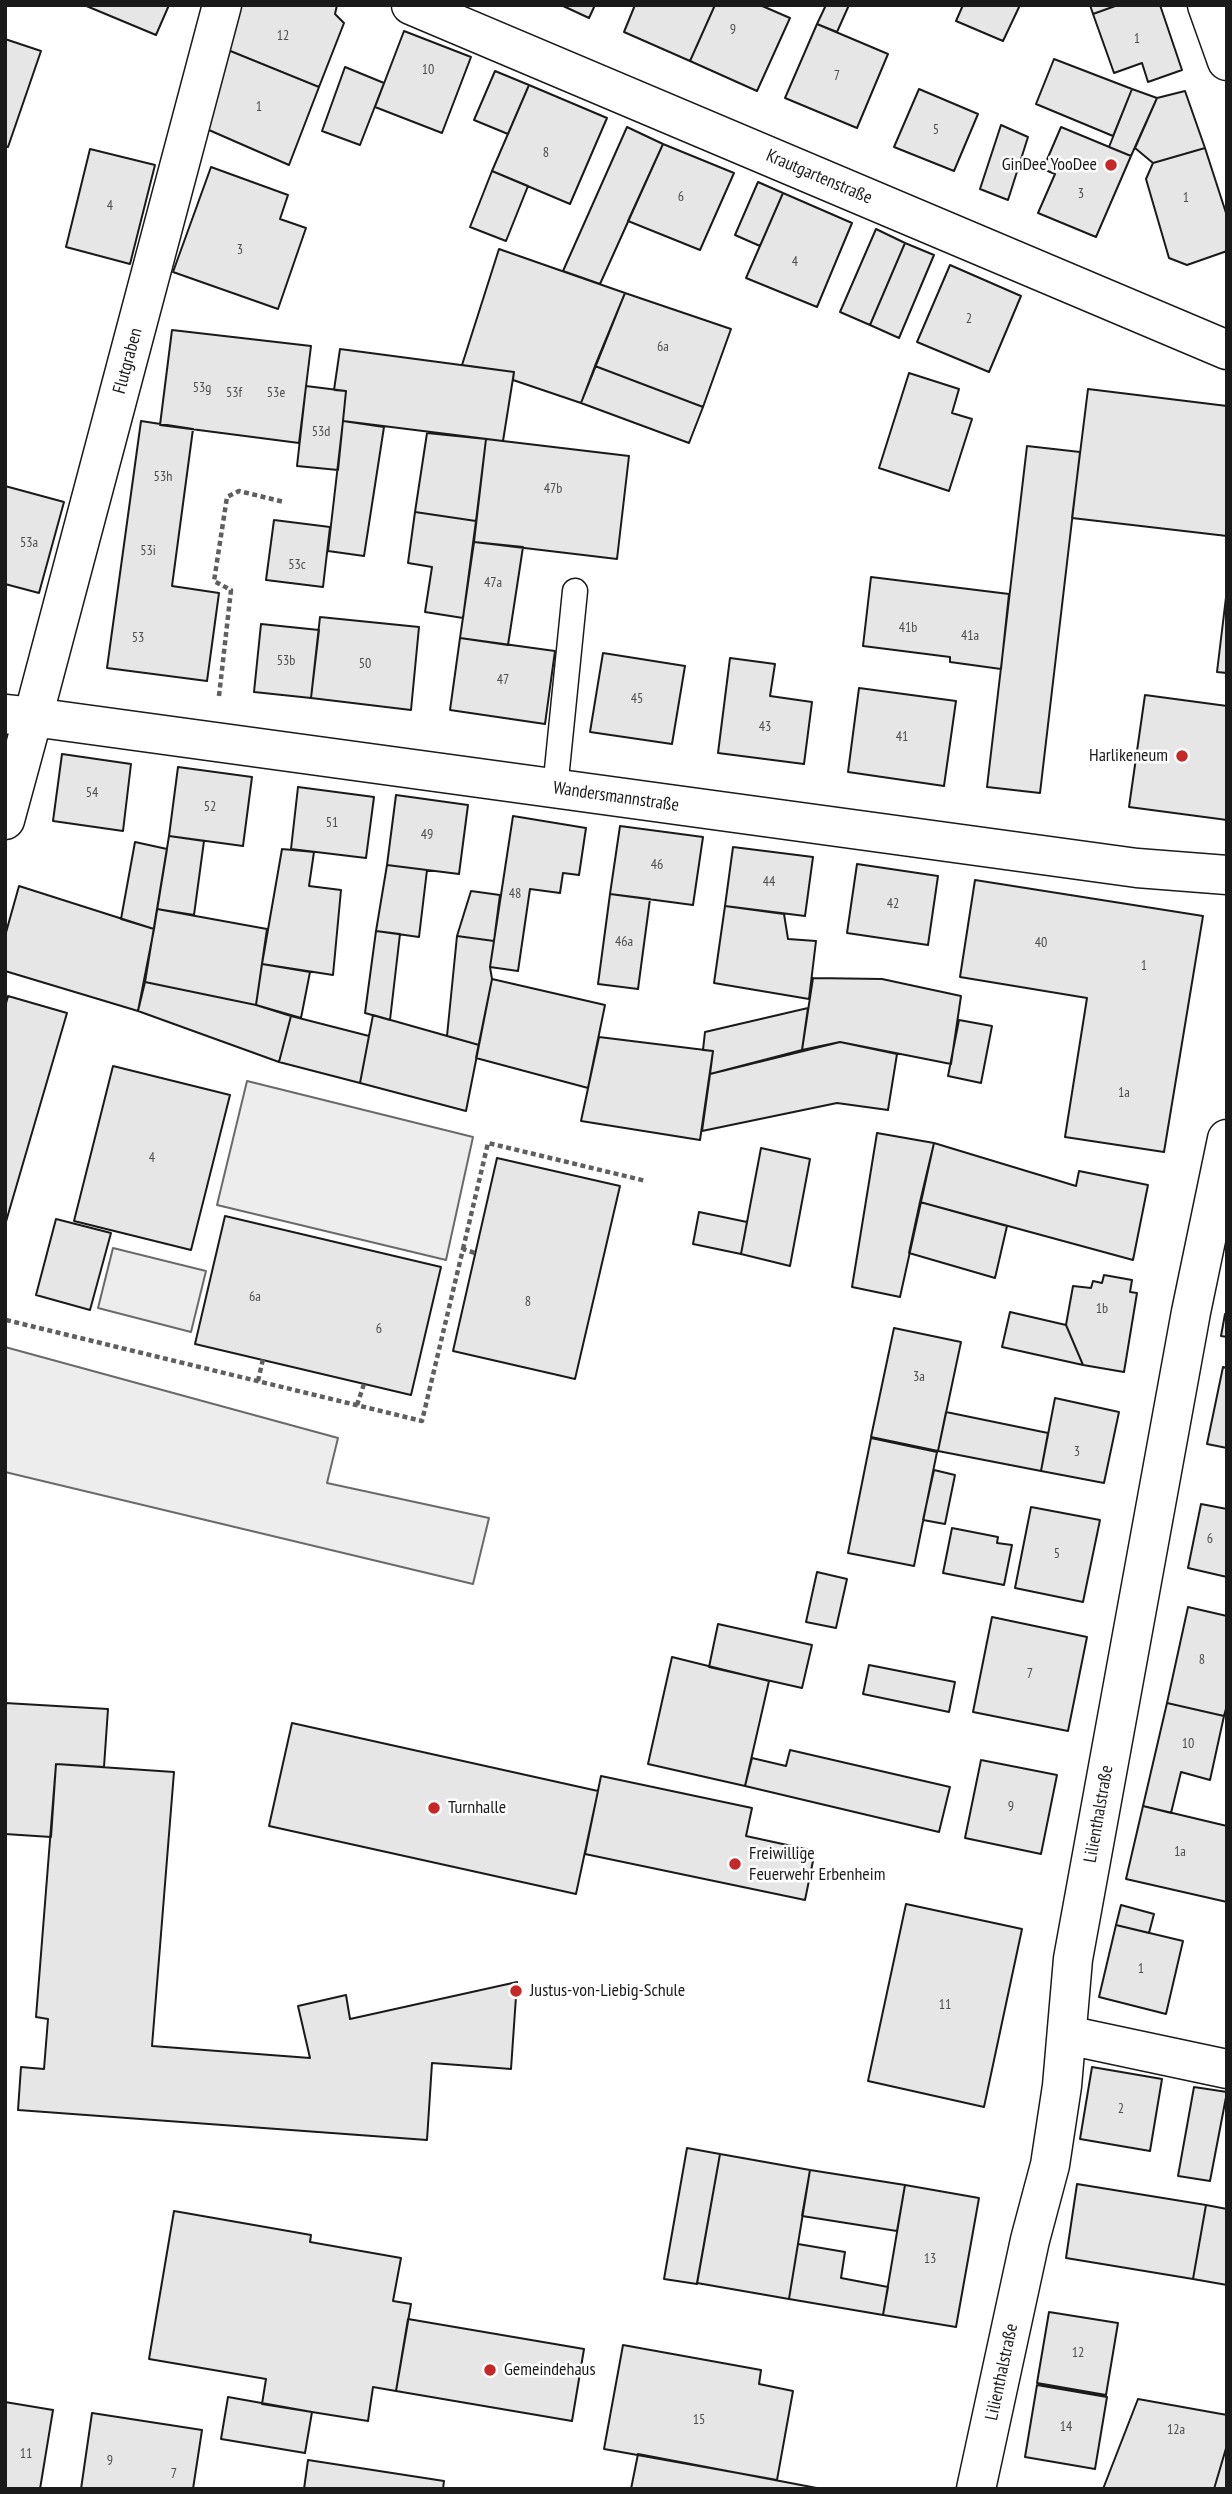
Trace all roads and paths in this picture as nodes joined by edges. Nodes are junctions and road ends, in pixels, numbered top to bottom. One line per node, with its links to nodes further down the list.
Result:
1 (222, 5): 8 (street, Flutgraben)
2 (411, 5): 5 (street, Krautgartenstraße)
3 (1208, 5): 4 (street)
4 (1227, 61)
5 (1227, 350)
6 (284, 502): 9 (path)
7 (575, 591): 10 (lane)
8 (19, 715): 9 (street, Wandersmannstraße); 11 (street, Flutgraben)
9 (213, 742): 10 (street, Wandersmannstraße)
10 (555, 789): 12 (street, Wandersmannstraße)
11 (5, 820)
12 (1227, 875)
13 (1227, 1139): 22 (street, Lilienthalstraße)
14 (646, 1181): 15 (path)
15 (463, 1249): 16 (path); 21 (path)
16 (475, 1253)
17 (6, 1320): 19 (path)
18 (263, 1359): 19 (path)
19 (258, 1381): 21 (path)
20 (364, 1384): 21 (path)
21 (357, 1405)
22 (1067, 2035): 23 (street); 24 (street, Lilienthalstraße)
23 (1227, 2069)
24 (976, 2489)

